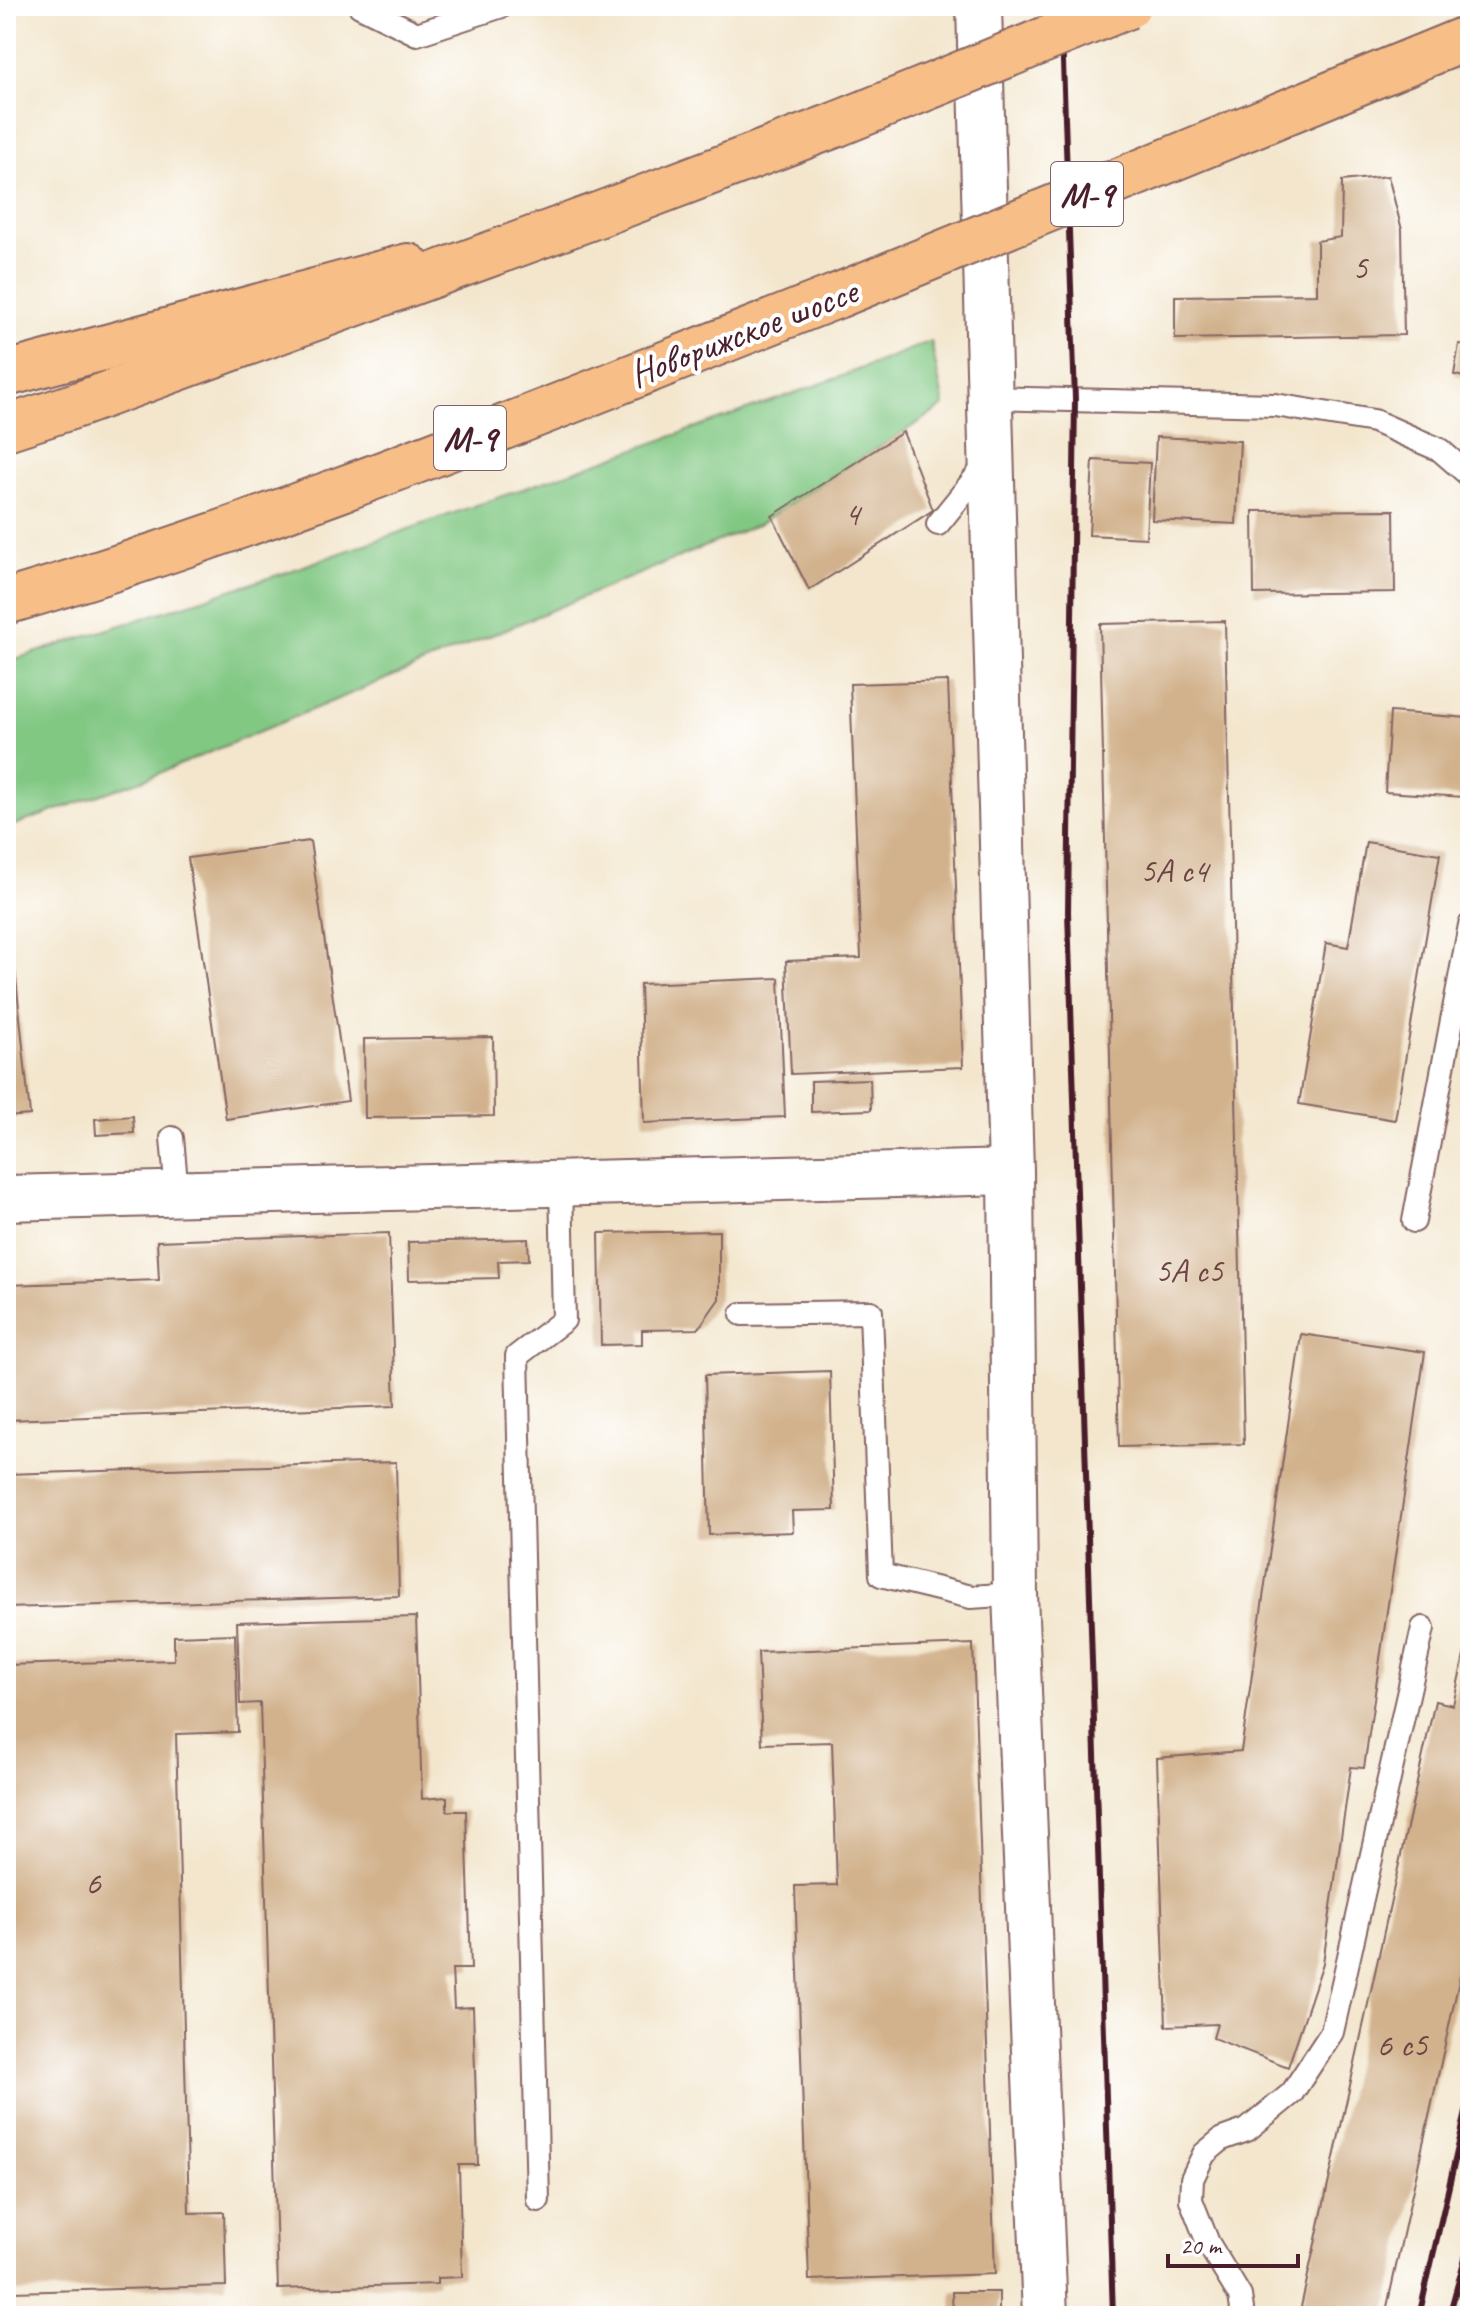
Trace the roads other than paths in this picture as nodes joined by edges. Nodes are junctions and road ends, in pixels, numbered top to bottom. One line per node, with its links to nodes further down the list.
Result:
1 (360, 6): 2 (lane)
2 (502, 6)
3 (979, 6): 8 (street)
4 (1128, 6): 6 (main road, bridge)
5 (1470, 37): 13 (main road, Новорижское шоссе / М-9, bridge)
6 (603, 213): 7 (main road); 9 (main road)
7 (6, 374)
8 (989, 398): 10 (street); 11 (lane)
9 (6, 428)
10 (991, 458): 12 (lane); 18 (street)
11 (1470, 476)
12 (938, 524)
13 (102, 574): 14 (main road, Новорижское шоссе / М-9); 15 (main road, М-9)
14 (6, 602)
15 (6, 610)
16 (1470, 925): 22 (lane)
17 (172, 1138): 20 (lane)
18 (1011, 1172): 19 (street); 24 (street)
19 (561, 1183): 20 (street); 26 (lane)
20 (177, 1193): 21 (street)
21 (6, 1198)
22 (1414, 1221)
23 (742, 1314): 24 (lane)
24 (1015, 1594): 27 (street)
25 (1423, 1628): 28 (lane)
26 (538, 2200)
27 (1045, 2316)
28 (1243, 2316)

